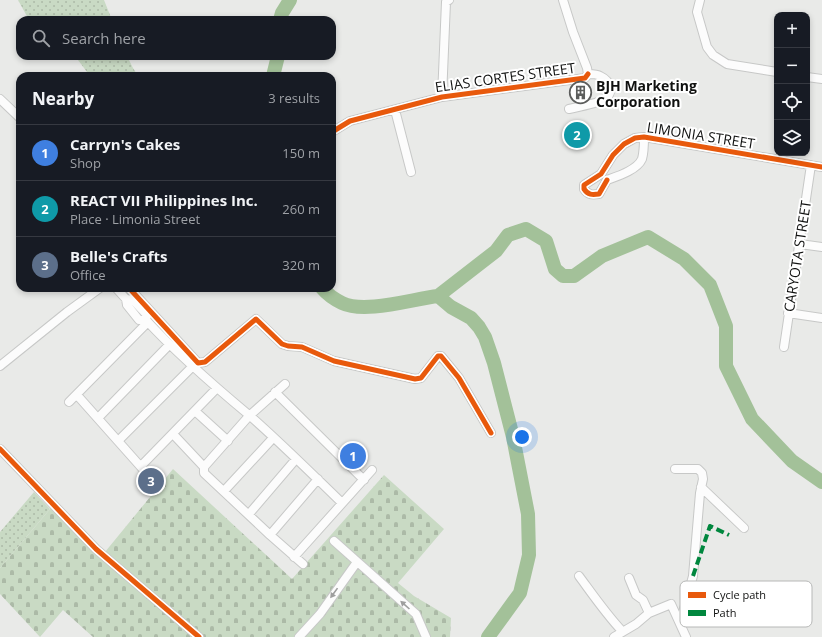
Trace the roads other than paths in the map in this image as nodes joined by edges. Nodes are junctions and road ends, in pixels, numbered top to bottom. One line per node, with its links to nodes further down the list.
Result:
1 (449, 0): 8 (street)
2 (563, 0): 5 (street, ELIAS CORTES STREET)
3 (700, 0): 4 (street)
4 (774, 72)
5 (588, 74): 8 (street, ELIAS CORTES STREET); 10 (street)
6 (810, 77): 7 (street)
7 (822, 79)
8 (442, 97): 11 (street, ELIAS CORTES STREET)
9 (0, 98): 12 (street)
10 (569, 109)
11 (395, 110): 13 (street, ELIAS CORTES STREET); 17 (street)
12 (16, 114)
13 (336, 130)
14 (644, 137): 14 (street, LIMONIA STREET); 15 (street, LIMONIA STREET)
15 (812, 165): 16 (street, LIMONIA STREET); 18 (street, CARYOTA STREET)
16 (822, 167)
17 (411, 172)
18 (800, 244): 19 (street); 23 (street, CARYOTA STREET)
19 (822, 247)
20 (94, 292): 28 (street)
21 (120, 292): 25 (street)
22 (133, 292): 38 (street)
23 (788, 313): 24 (street); 27 (street, CARYOTA STREET)
24 (822, 318)
25 (147, 321): 26 (street); 33 (street)
26 (169, 345): 29 (street); 37 (street)
27 (784, 347)
28 (0, 366)
29 (192, 367): 31 (street); 41 (street)
30 (285, 384): 32 (street)
31 (216, 388): 35 (street); 36 (street)
32 (275, 392): 36 (street); 50 (street)
33 (77, 395): 34 (street); 37 (street)
34 (69, 402)
35 (195, 411): 39 (street); 42 (street)
36 (249, 416): 40 (street); 42 (street)
37 (98, 418): 41 (street)
38 (491, 433)
39 (173, 434): 45 (street); 46 (street)
40 (273, 438): 44 (street); 53 (street)
41 (118, 441): 45 (street)
42 (228, 441): 46 (street)
43 (0, 449): 69 (street)
44 (296, 459): 49 (street); 55 (street)
45 (141, 466): 51 (street)
46 (204, 467): 53 (street)
47 (675, 469): 52 (street)
48 (372, 470): 50 (street)
49 (318, 480): 54 (street); 57 (street)
50 (364, 480): 54 (street)
51 (157, 485)
52 (701, 487): 56 (street); 64 (street)
53 (224, 491): 55 (street)
54 (342, 503): 59 (street)
55 (249, 514): 57 (street)
56 (744, 528)
57 (270, 535): 59 (street)
58 (334, 541): 60 (street)
59 (294, 557): 61 (street)
60 (357, 562): 70 (street, one-way to 70); 71 (street, one-way to 60)
61 (303, 564)
62 (579, 576): 68 (street)
63 (629, 578): 65 (street)
64 (692, 581)
65 (649, 613): 66 (street); 68 (street)
66 (680, 623)
67 (682, 627): 73 (street)
68 (622, 632): 72 (street)
69 (200, 637)
70 (299, 637)
71 (426, 637)
72 (614, 637)
73 (686, 637)

